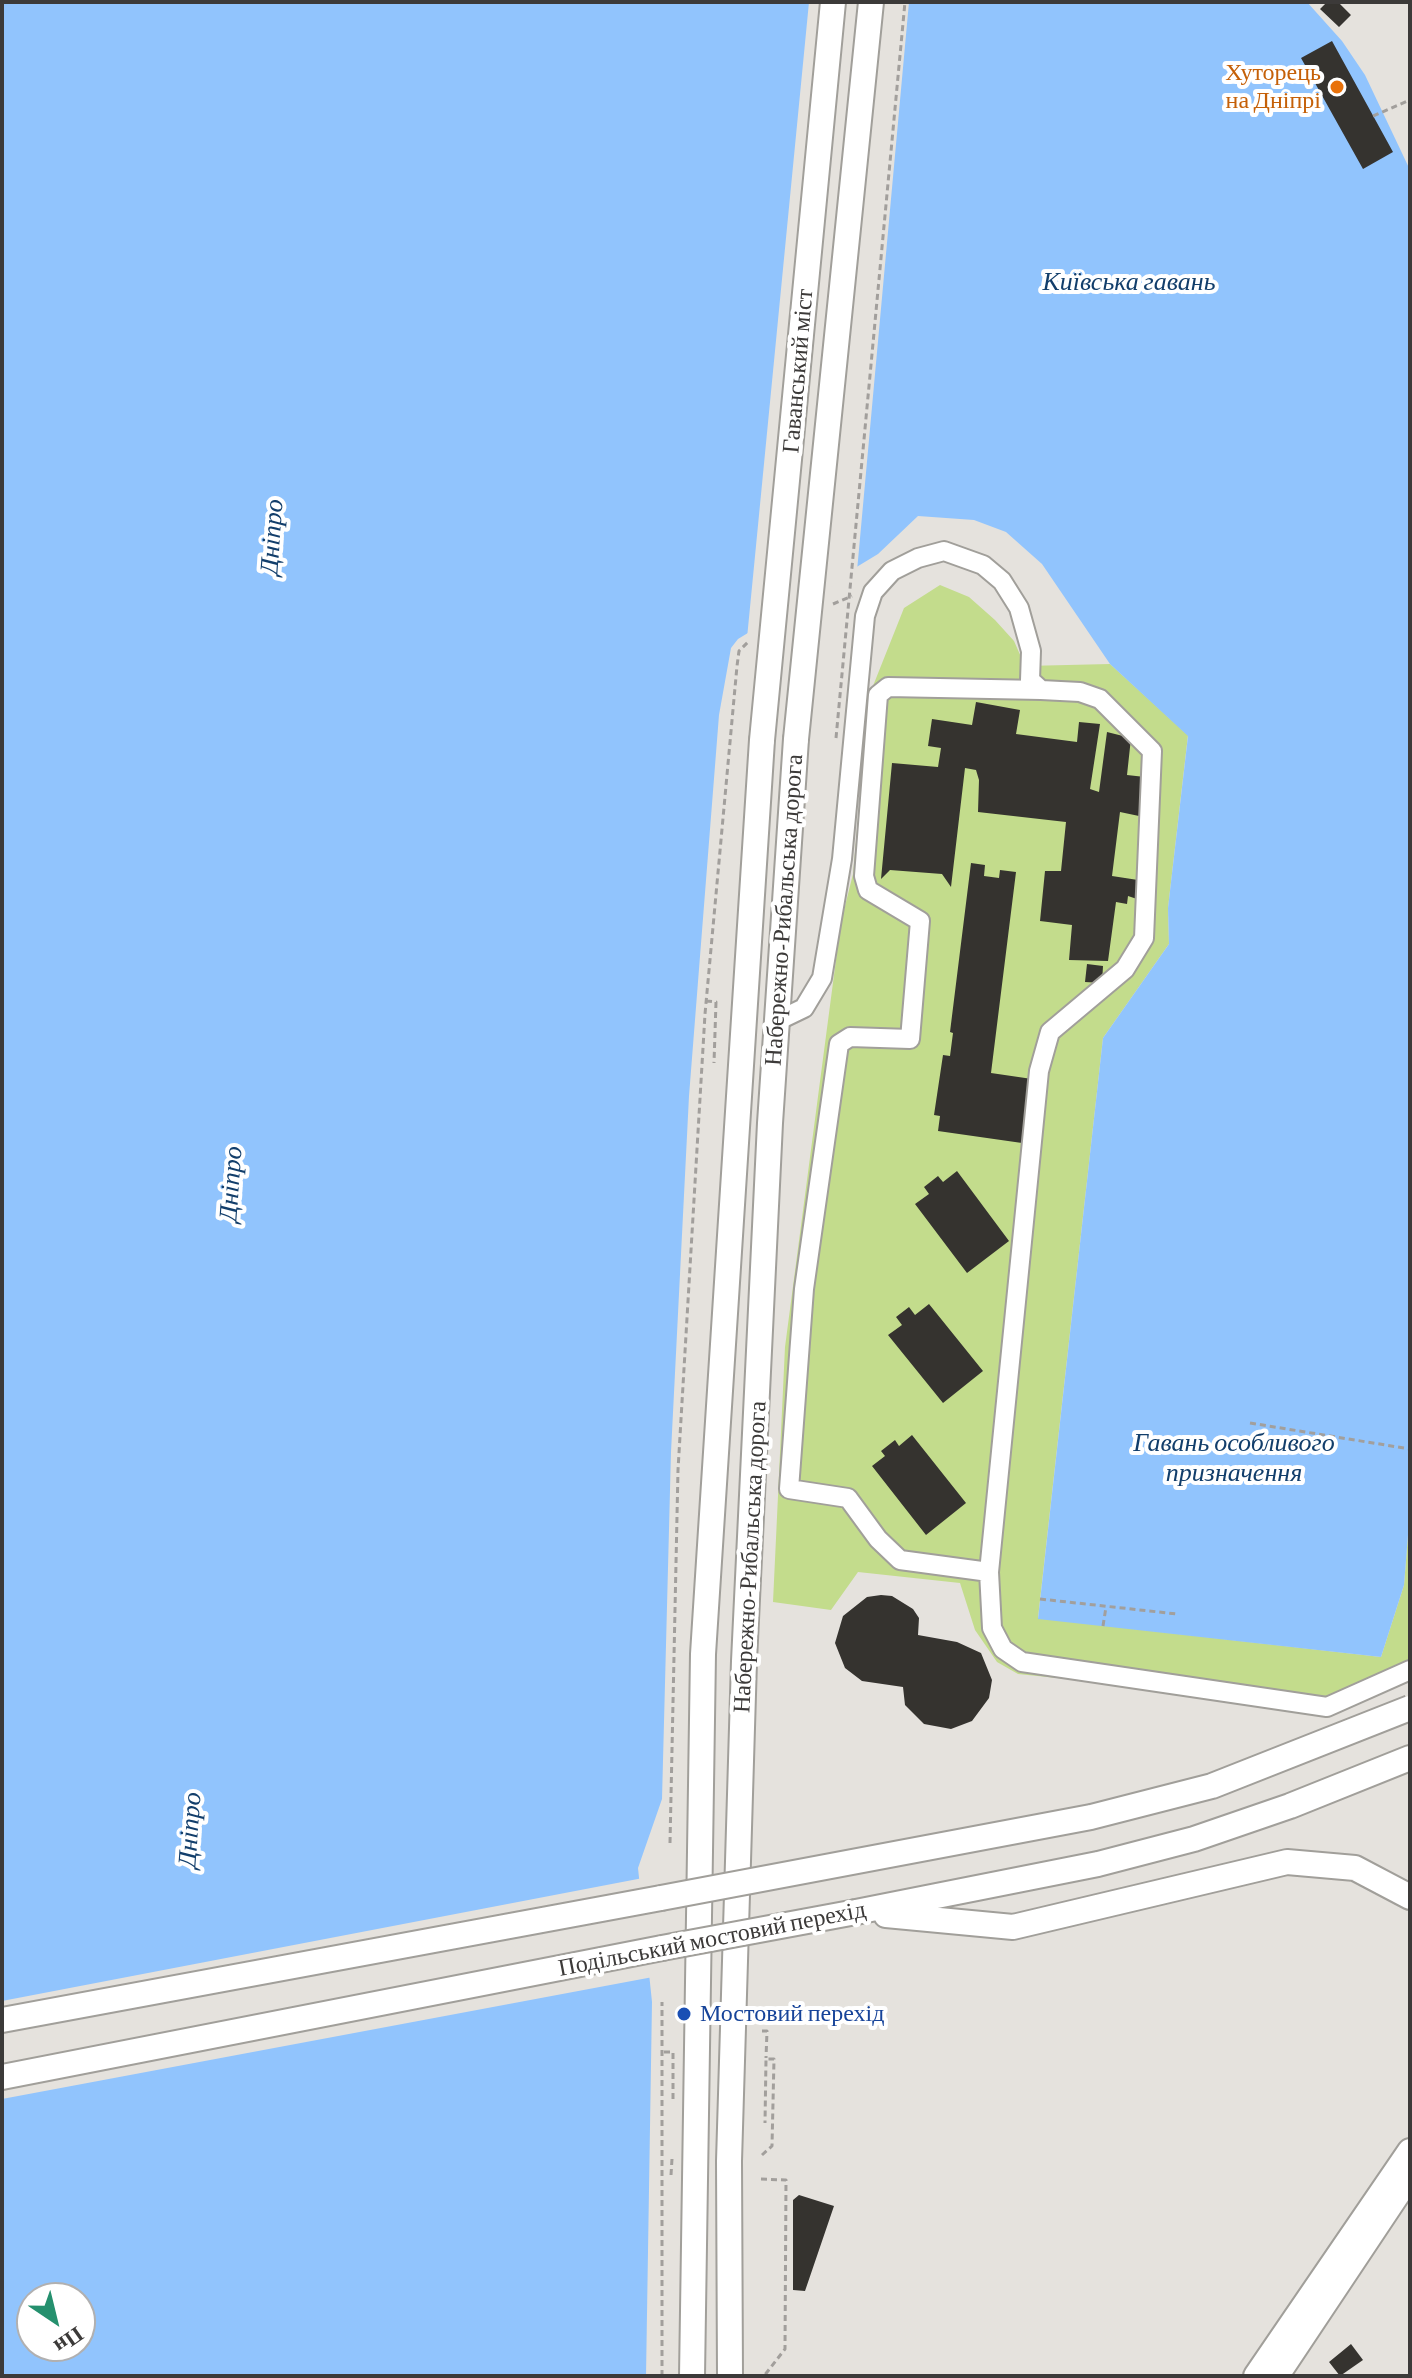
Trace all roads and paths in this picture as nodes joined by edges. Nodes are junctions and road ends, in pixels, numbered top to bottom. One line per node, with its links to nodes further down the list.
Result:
1 (833, 2): 10 (main road, Гаванський міст, bridge)
2 (871, 2): 9 (main road, Гаванський міст, bridge)
3 (905, 2): 8 (path, bridge)
4 (1410, 100): 5 (path)
5 (1373, 116)
6 (745, 643): 11 (path)
7 (1041, 690): 12 (street); 16 (street); 16 (street)
8 (836, 738)
9 (796, 739): 12 (main road, Набережно-Рибальська дорога)
10 (762, 740): 44 (main road, Набережно-Рибальська дорога)
11 (706, 1001): 13 (path); 23 (path)
12 (777, 1021): 45 (main road, Набережно-Рибальська дорога)
13 (714, 1063)
14 (1250, 1423): 15 (path)
15 (1410, 1449)
16 (989, 1572): 21 (street)
17 (1040, 1599): 18 (path)
18 (1106, 1607): 19 (path); 20 (path)
19 (1177, 1614)
20 (1103, 1626)
21 (1410, 1670)
22 (1410, 1708): 30 (main road, Подільський мостовий перехід, bridge)
23 (673, 1742): 24 (path); 26 (path)
24 (683, 1742)
25 (1410, 1758): 28 (main road, Подільський мостовий перехід)
26 (670, 1843)
27 (1410, 1897): 28 (main road)
28 (856, 1912): 34 (main road, Подільський мостовий перехід, bridge)
29 (662, 2002): 32 (path)
30 (2, 2020)
31 (762, 2031): 33 (path)
32 (664, 2052): 35 (path); 43 (path)
33 (766, 2059): 36 (path); 39 (path)
34 (2, 2077)
35 (673, 2106)
36 (765, 2123)
37 (1410, 2151): 47 (main road)
38 (672, 2154): 40 (path)
39 (762, 2155)
40 (671, 2175)
41 (761, 2179): 46 (path)
42 (1410, 2181): 48 (street)
43 (662, 2376)
44 (692, 2376)
45 (730, 2376)
46 (764, 2376)
47 (1256, 2376)
48 (1280, 2376)

